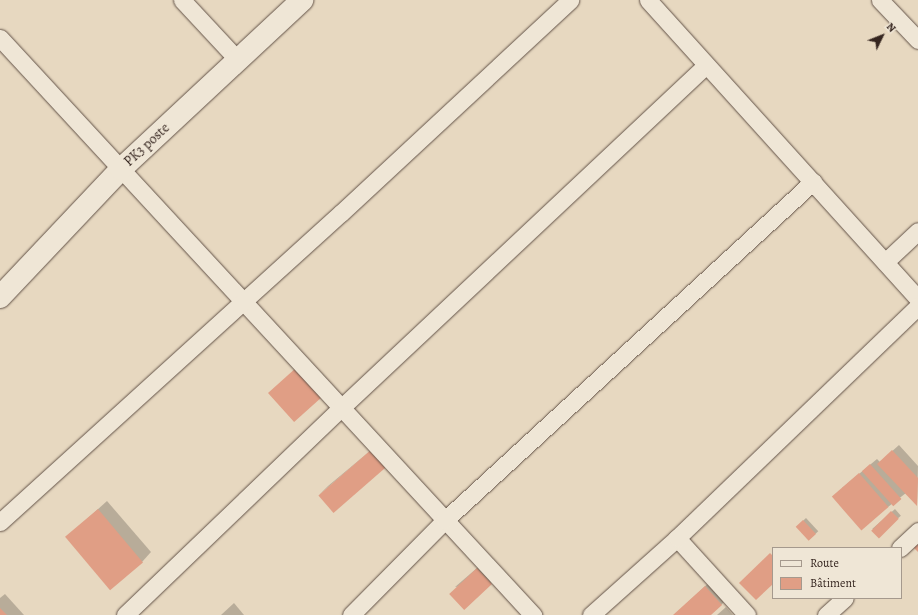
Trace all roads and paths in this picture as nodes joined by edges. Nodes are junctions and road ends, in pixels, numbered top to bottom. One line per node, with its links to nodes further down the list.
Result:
1 (182, 0): 8 (street)
2 (302, 0): 8 (street, PK3 poste)
3 (570, 0): 16 (street)
4 (648, 0): 9 (street)
5 (880, 0): 7 (street)
6 (0, 38): 10 (street)
7 (918, 40)
8 (238, 60): 10 (street, PK3 poste)
9 (706, 65): 11 (street); 18 (street)
10 (121, 169): 14 (street, PK3 poste); 16 (street)
11 (813, 182): 13 (street); 19 (street)
12 (918, 231): 13 (street)
13 (885, 262): 15 (street)
14 (3, 288)
15 (918, 299)
16 (244, 300): 18 (street); 20 (street)
17 (918, 306): 22 (street)
18 (342, 407): 19 (street); 25 (street)
19 (446, 520): 26 (street); 27 (street)
20 (0, 522)
21 (918, 531): 23 (street)
22 (678, 538): 28 (street); 29 (street)
23 (901, 547)
24 (844, 599): 30 (street)
25 (126, 615)
26 (351, 615)
27 (533, 615)
28 (591, 615)
29 (747, 615)
30 (826, 615)

